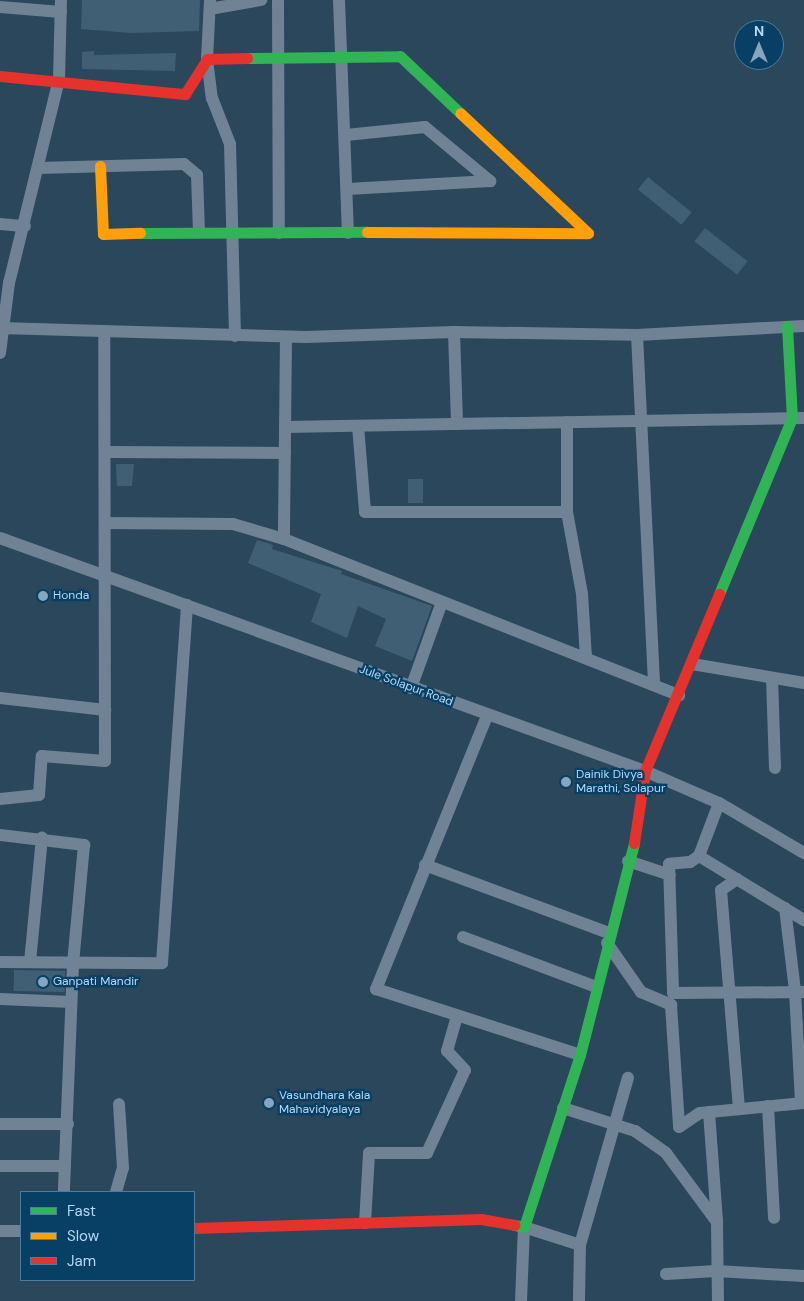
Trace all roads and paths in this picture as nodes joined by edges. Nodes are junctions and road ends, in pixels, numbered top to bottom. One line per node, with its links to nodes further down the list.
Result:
1 (261, 0): 4 (street)
2 (278, 0): 8 (street)
3 (339, 0): 7 (street)
4 (212, 4): 9 (street)
5 (61, 6): 6 (street); 11 (street)
6 (0, 7)
7 (344, 57): 8 (street); 12 (street); 21 (street)
8 (276, 58): 9 (street); 20 (street)
9 (207, 59): 11 (street); 19 (street)
10 (0, 76): 11 (street)
11 (59, 80): 14 (street)
12 (346, 135): 15 (street); 15 (street)
13 (100, 166): 14 (street); 18 (street); 18 (street)
14 (38, 168): 17 (street)
15 (347, 190): 21 (street)
16 (0, 224): 17 (street)
17 (25, 226): 24 (street)
18 (199, 231): 19 (street)
19 (235, 233): 20 (street); 28 (street)
20 (279, 233): 21 (street)
21 (348, 233)
22 (788, 326): 23 (street); 27 (street); 31 (street)
23 (804, 326)
24 (1, 328): 26 (street); 30 (street)
25 (454, 332): 27 (street); 29 (street); 34 (street)
26 (104, 333): 28 (street); 37 (street)
27 (637, 335): 32 (street)
28 (235, 336): 29 (street)
29 (286, 337): 36 (street)
30 (0, 353)
31 (798, 418): 32 (street); 47 (street)
32 (641, 421): 33 (street); 50 (street)
33 (567, 422): 34 (street); 39 (street)
34 (457, 424): 35 (street)
35 (358, 426): 36 (street); 39 (street)
36 (285, 427): 38 (street)
37 (106, 452): 38 (street); 40 (street)
38 (285, 453): 42 (street)
39 (567, 512): 46 (street)
40 (105, 523): 42 (street); 43 (street)
41 (0, 538): 43 (street, Jule Solapur Road)
42 (284, 539): 44 (street)
43 (104, 573): 45 (street, Jule Solapur Road); 54 (street)
44 (442, 602): 46 (street); 51 (street)
45 (187, 605): 51 (street, Jule Solapur Road); 74 (street)
46 (586, 658): 50 (street)
47 (692, 664): 48 (street); 52 (street)
48 (772, 678): 49 (street); 56 (street)
49 (804, 683)
50 (654, 685): 52 (street)
51 (411, 688): 55 (street, Jule Solapur Road)
52 (678, 695): 57 (street)
53 (0, 698): 54 (street)
54 (105, 710): 58 (street)
55 (487, 716): 57 (street, Jule Solapur Road); 65 (street)
56 (775, 768)
57 (645, 772): 59 (street, Jule Solapur Road); 64 (street)
58 (0, 799)
59 (719, 803): 62 (street, Jule Solapur Road); 63 (street)
60 (0, 835): 61 (street)
61 (42, 838): 73 (street); 74 (street)
62 (804, 853)
63 (699, 856): 66 (street); 67 (street)
64 (628, 862): 66 (street); 71 (street)
65 (425, 865): 71 (street); 80 (street)
66 (670, 875): 76 (street)
67 (737, 879): 68 (street); 76 (street)
68 (785, 908): 69 (street); 77 (street)
69 (804, 920)
70 (462, 938): 75 (street)
71 (608, 938): 75 (street); 88 (street)
72 (0, 962): 73 (street)
73 (30, 962): 74 (street)
74 (73, 964): 79 (street)
75 (596, 987): 81 (street)
76 (732, 991): 77 (street); 87 (street)
77 (800, 992): 83 (street)
78 (0, 999): 79 (street)
79 (71, 1002): 90 (street)
80 (457, 1015): 81 (street); 98 (street)
81 (580, 1055): 86 (street)
82 (628, 1078): 91 (street)
83 (803, 1103): 85 (street)
84 (119, 1104): 95 (street)
85 (768, 1106): 87 (street); 96 (street)
86 (563, 1108): 91 (street); 99 (street)
87 (739, 1108): 88 (street)
88 (709, 1112): 97 (street)
89 (0, 1124): 90 (street)
90 (68, 1124): 93 (street)
91 (615, 1124): 97 (street); 103 (street)
92 (0, 1166): 93 (street)
93 (66, 1166): 94 (street)
94 (64, 1191)
95 (116, 1191)
96 (774, 1218)
97 (717, 1222): 104 (street)
98 (365, 1223): 99 (street); 100 (street)
99 (524, 1227): 103 (street); 107 (street)
100 (195, 1228)
101 (0, 1231): 102 (street)
102 (20, 1231)
103 (580, 1245): 108 (street)
104 (716, 1271): 105 (street); 106 (street); 109 (street)
105 (666, 1274)
106 (804, 1276)
107 (521, 1301)
108 (578, 1301)
109 (718, 1301)

